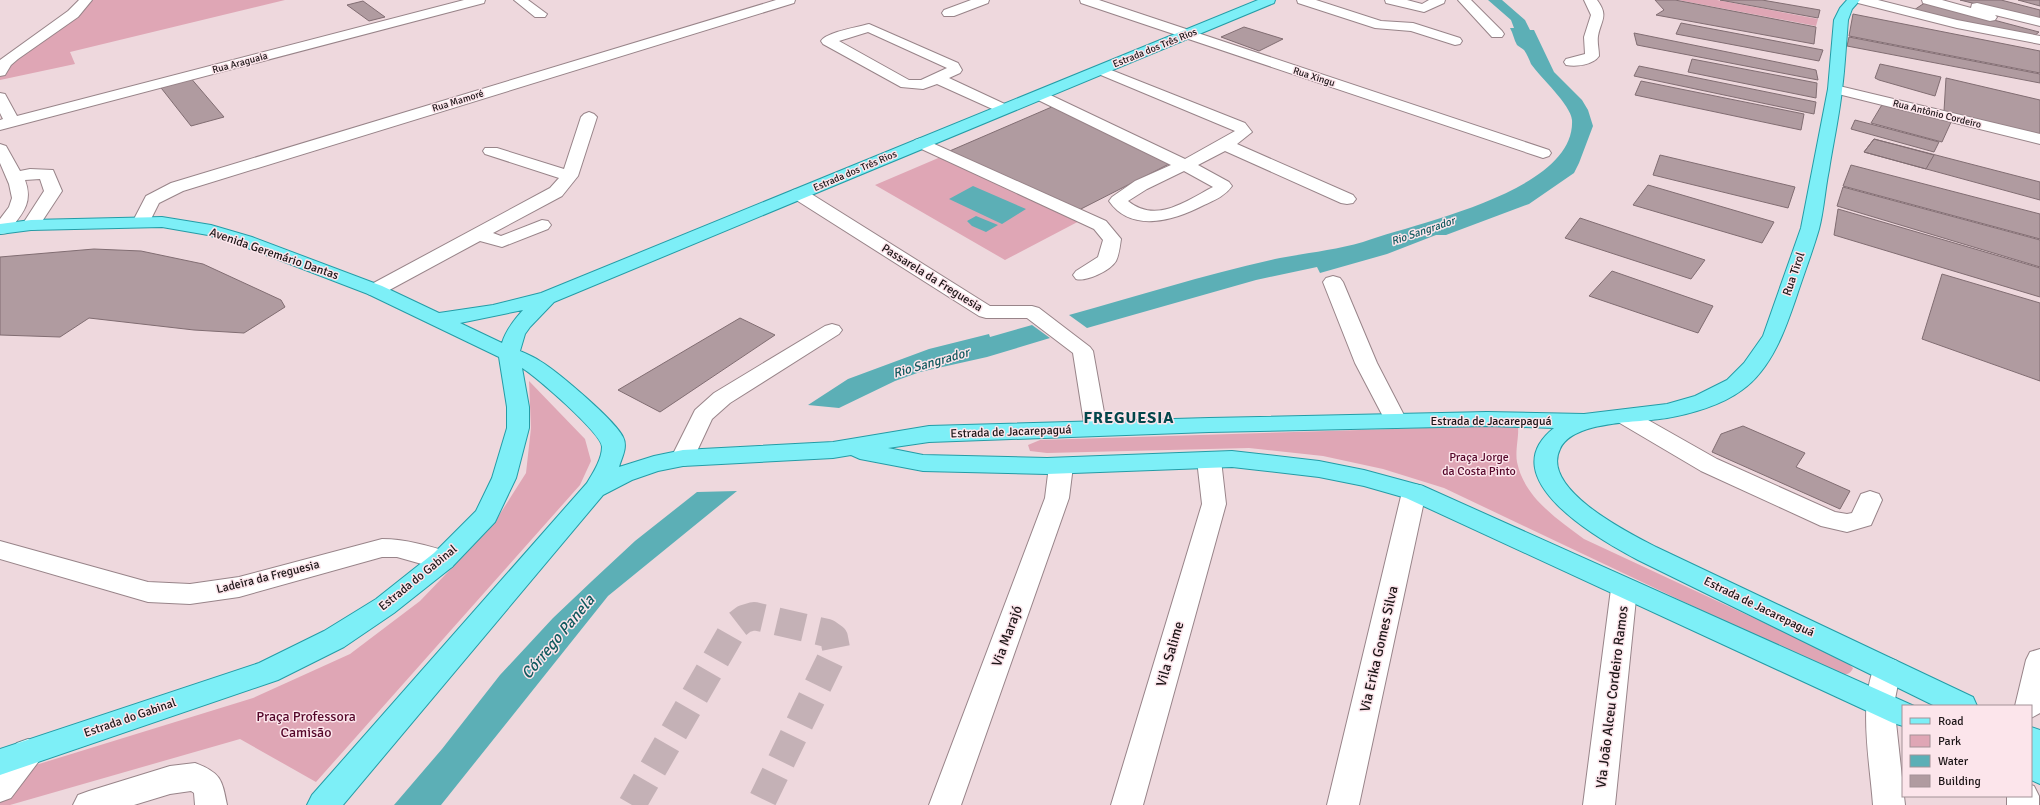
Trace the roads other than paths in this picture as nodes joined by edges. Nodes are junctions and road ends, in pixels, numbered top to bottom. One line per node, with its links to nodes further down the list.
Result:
1 (86, 0): 25 (street)
2 (480, 0): 35 (street, Rua Araguaia)
3 (520, 0): 18 (street)
4 (789, 0): 47 (street, Rua Mamoré)
5 (983, 0): 17 (street)
6 (1089, 0): 21 (street, Rua Xingu)
7 (1269, 0): 21 (main road, Estrada dos Três Rios)
8 (1303, 0): 24 (street)
9 (1391, 0): 10 (street)
10 (1439, 0)
11 (1464, 0): 22 (street)
12 (1590, 0): 26 (street)
13 (1854, 0): 30 (main road, Rua Tirol)
14 (1863, 0): 23 (street)
15 (1928, 0): 20 (street)
16 (1954, 1): 19 (street)
17 (949, 13)
18 (540, 14)
19 (2040, 22)
20 (2040, 30)
21 (1188, 34): 27 (main road, Estrada dos Três Rios); 41 (street, Rua Xingu)
22 (1498, 34)
23 (2040, 40)
24 (1455, 41)
25 (7, 56): 28 (street)
26 (1571, 62)
27 (1101, 70): 31 (main road, Estrada dos Três Rios); 38 (street)
28 (0, 72)
29 (939, 79): 29 (street); 33 (street)
30 (1835, 89): 36 (street, Rua Antônio Cordeiro); 59 (main road, Rua Tirol)
31 (1039, 96): 33 (main road, Estrada dos Três Rios); 42 (street)
32 (0, 97): 35 (street)
33 (1004, 110): 37 (main road, Estrada dos Três Rios)
34 (589, 117): 43 (street)
35 (6, 123)
36 (2040, 139)
37 (921, 143): 45 (main road, Estrada dos Três Rios); 52 (street)
38 (1225, 145): 42 (street); 46 (street)
39 (0, 149): 44 (street)
40 (491, 151): 43 (street)
41 (1543, 153)
42 (1185, 165): 42 (street)
43 (570, 176): 51 (street)
44 (16, 177): 48 (street); 50 (street)
45 (799, 194): 55 (main road, Estrada dos Três Rios); 62 (street, Passarela da Freguesia)
46 (1347, 199)
47 (142, 221): 48 (main road, Avenida Geremário Dantas); 54 (main road, Avenida Geremário Dantas)
48 (31, 225): 50 (main road, Avenida Geremário Dantas)
49 (542, 225): 51 (street)
50 (0, 229)
51 (478, 234): 54 (street)
52 (1083, 275)
53 (1333, 282): 60 (street)
54 (376, 290): 56 (main road, Avenida Geremário Dantas)
55 (548, 297): 56 (main road, Estrada dos Três Rios); 58 (main road)
56 (434, 320): 58 (main road, Avenida Geremário Dantas)
57 (832, 330): 64 (street)
58 (509, 354): 67 (main road); 71 (main road, Estrada do Gabinal)
59 (1626, 418): 61 (main road, Rua Tirol); 69 (street)
60 (1396, 421): 61 (main road, Estrada de Jacarepaguá); 62 (main road, Estrada de Jacarepaguá)
61 (1584, 421): 74 (main road, Estrada de Jacarepaguá)
62 (1096, 429): 63 (main road, Estrada de Jacarepaguá)
63 (845, 448): 64 (main road, Estrada de Jacarepaguá); 66 (main road, Estrada de Jacarepaguá)
64 (683, 458): 67 (main road, Estrada de Jacarepaguá)
65 (1209, 460): 66 (main road, Estrada de Jacarepaguá); 68 (main road, Estrada de Jacarepaguá); 85 (street, Vila Salime)
66 (1061, 466): 84 (street, Via Marajó)
67 (595, 489): 83 (main road)
68 (1414, 492): 72 (main road, Estrada de Jacarepaguá); 86 (street, Via Erika Gomes Silva)
69 (1870, 500)
70 (0, 550): 71 (street, Ladeira da Freguesia)
71 (443, 560): 78 (main road, Estrada do Gabinal)
72 (1624, 589): 77 (main road, Estrada de Jacarepaguá); 87 (street, Via João Alceu Cordeiro Ramos)
73 (2040, 660): 76 (street)
74 (1887, 669): 75 (main road, Estrada de Jacarepaguá); 77 (street)
75 (1961, 705)
76 (2028, 705)
77 (1891, 709): 88 (street)
78 (28, 752): 79 (main road, Estrada do Gabinal); 80 (street)
79 (0, 762)
80 (0, 788)
81 (89, 805): 82 (street)
82 (211, 805)
83 (323, 805)
84 (945, 805)
85 (1127, 805)
86 (1343, 805)
87 (1599, 805)
88 (1889, 805)

